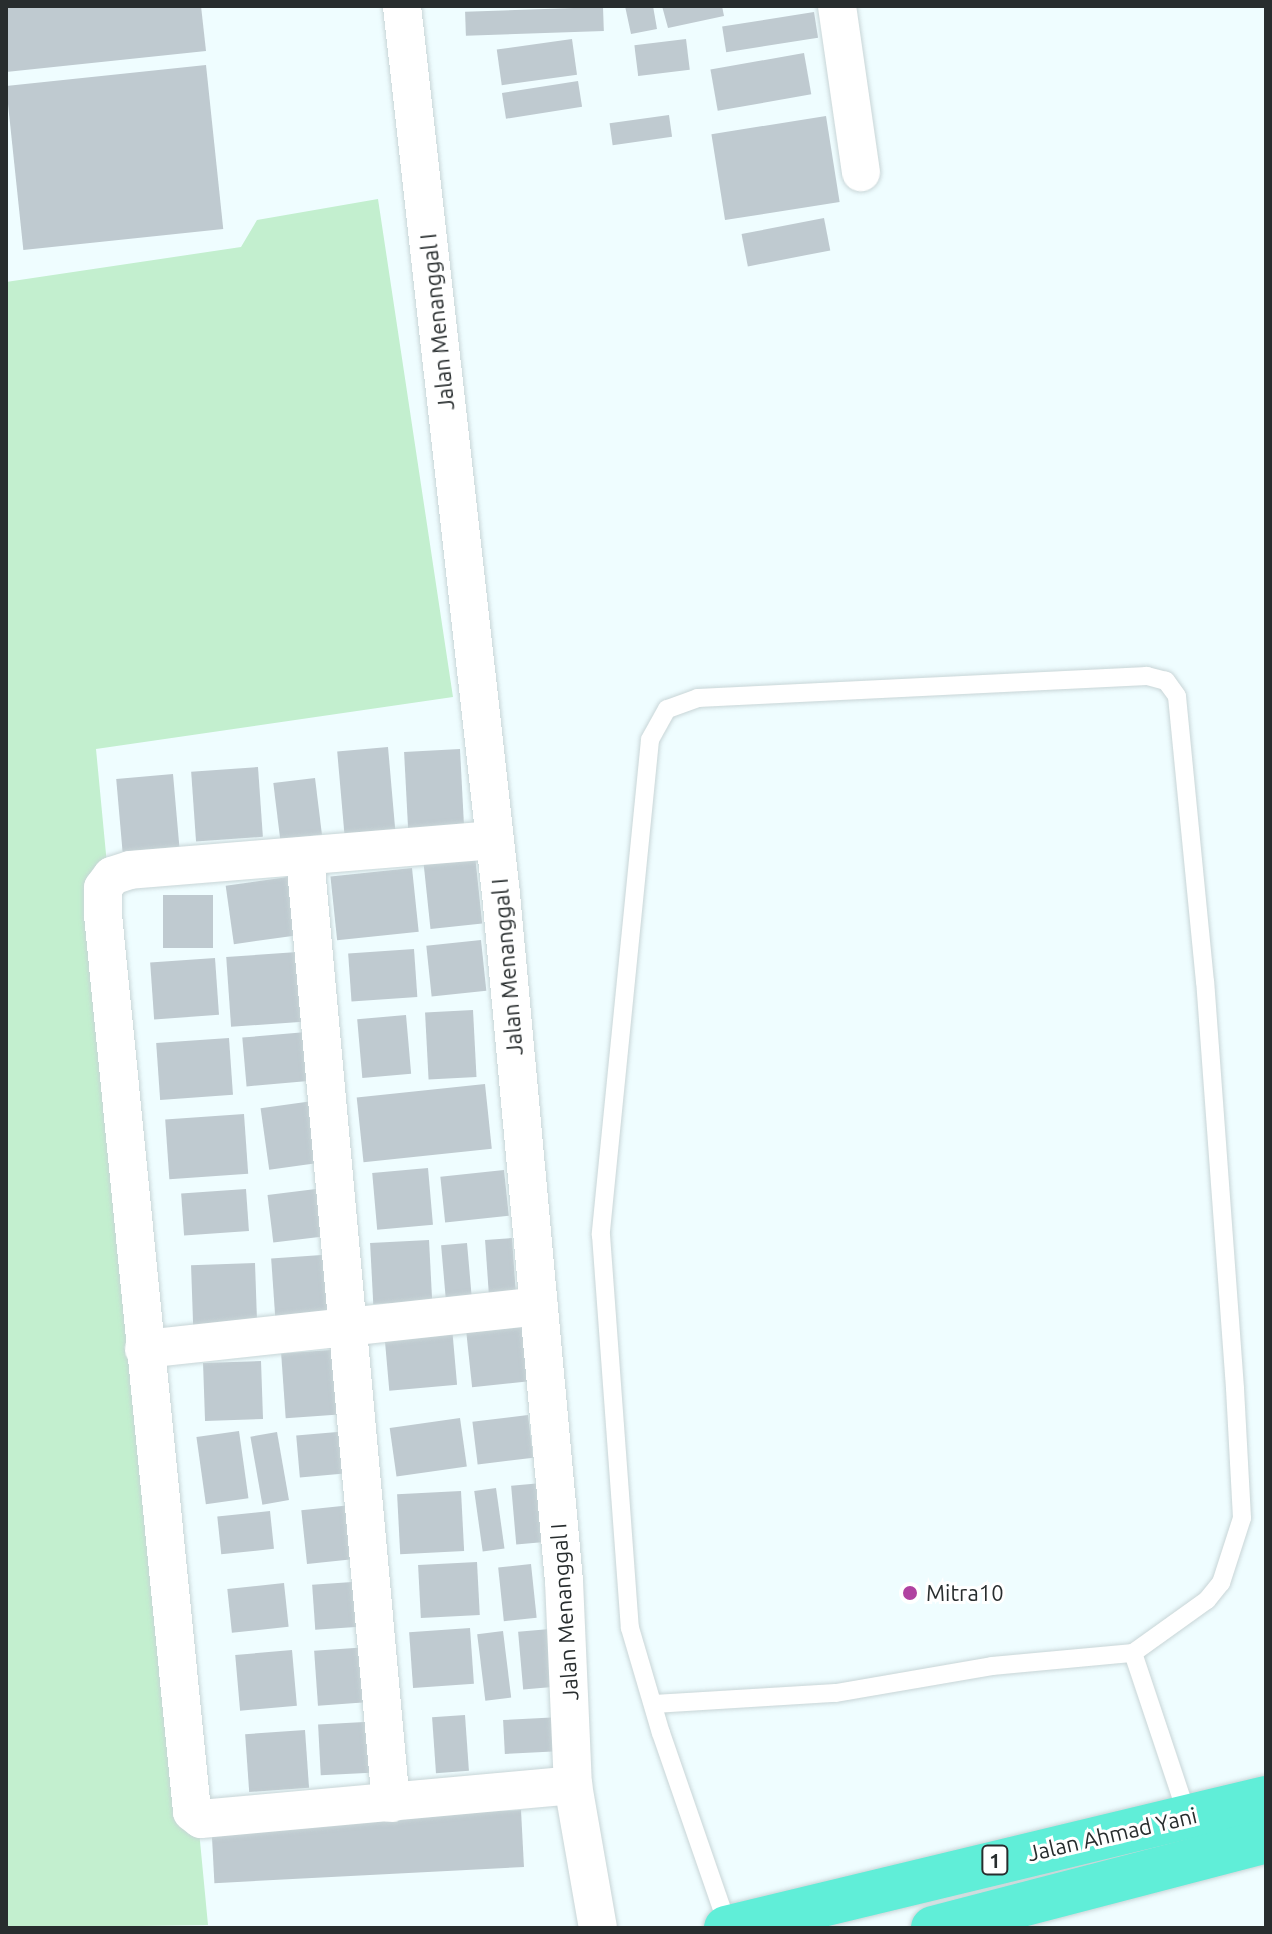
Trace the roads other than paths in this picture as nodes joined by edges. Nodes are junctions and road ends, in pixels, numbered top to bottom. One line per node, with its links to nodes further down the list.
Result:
1 (402, 6): 4 (street, Jalan Menanggal I)
2 (837, 6): 3 (street)
3 (861, 172)
4 (494, 840): 5 (street); 6 (street, Jalan Menanggal I)
5 (305, 857): 7 (street); 8 (street)
6 (539, 1306): 7 (street); 11 (street, Jalan Menanggal I)
7 (348, 1326): 8 (street); 13 (street)
8 (144, 1349): 13 (street)
9 (1133, 1653): 10 (lane); 10 (lane); 14 (lane)
10 (654, 1704): 17 (lane)
11 (573, 1785): 13 (street); 16 (street, Jalan Menanggal I)
12 (1266, 1798): 14 (highway, Jalan Ahmad Yani / 1)
13 (391, 1803)
14 (1188, 1817): 17 (highway, Jalan Ahmad Yani / 1)
15 (1266, 1841): 18 (highway)
16 (598, 1928)
17 (727, 1928)
18 (933, 1928)

